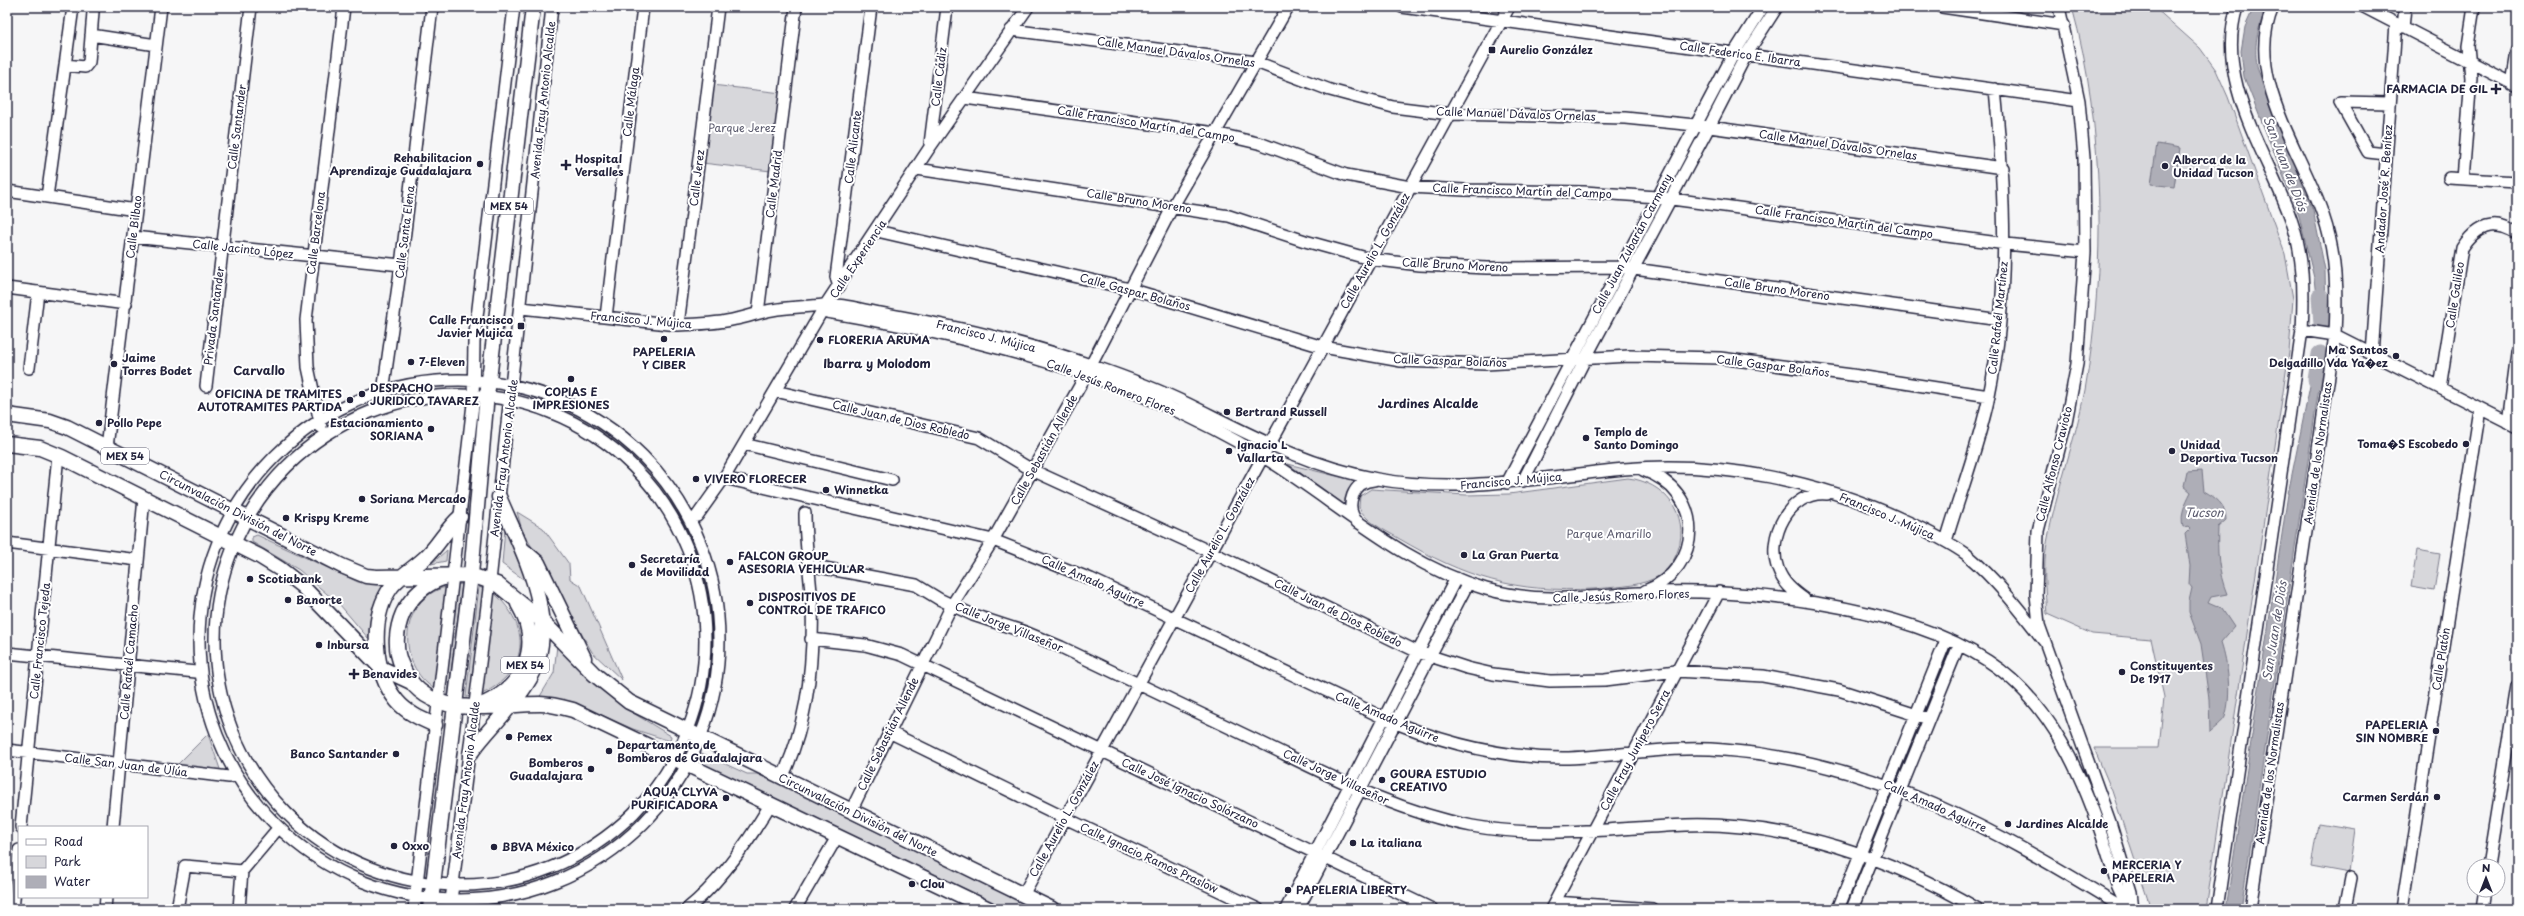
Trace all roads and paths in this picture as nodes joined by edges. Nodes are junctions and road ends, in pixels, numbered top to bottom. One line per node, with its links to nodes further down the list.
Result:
1 (73, 7): 39 (street)
2 (92, 7): 32 (street)
3 (161, 7): 33 (street, Calle Bilbao)
4 (251, 7): 67 (street, Calle Santander)
5 (344, 7): 69 (street, Calle Barcelona)
6 (432, 7): 71 (street, Calle Santa Elena)
7 (514, 7): 95 (street, Avenida Fray Antonio Alcalde)
8 (533, 7): 95 (main road, Avenida Fray Antonio Alcalde / MEX 54)
9 (552, 7): 79 (street, Avenida Fray Antonio Alcalde)
10 (643, 7): 82 (street, Calle Málaga)
11 (718, 7): 84 (street, Calle Jerez)
12 (796, 7): 81 (street, Calle Madrid)
13 (870, 7): 74 (street, Calle Alicante)
14 (947, 7): 49 (street, Calle Cádiz)
15 (1288, 7): 37 (street, Calle Sebastián Allende)
16 (1402, 7): 28 (street, Calle Federico E. Ibarra)
17 (1509, 7): 28 (street, Calle Aurelio L. González)
18 (1763, 7): 35 (street, Calle Juan Zubarán Carmany)
19 (1776, 7): 36 (street, Calle Juan Zubarán Carmany)
20 (1942, 7): 29 (street)
21 (2059, 7): 29 (street, Calle Alfonso Cravioto)
22 (2237, 7): 85 (street)
23 (2364, 7): 30 (street)
24 (2405, 7): 30 (street, Andador José R. Benítez)
25 (2474, 7): 38 (street)
26 (2273, 8): 86 (street, Avenida de los Normalistas)
27 (1024, 10): 31 (street, Calle Experiencia)
28 (1501, 20): 35 (street, Calle Federico E. Ibarra); 45 (street, Calle Aurelio L. González)
29 (2064, 25): 43 (street, Calle Alfonso Cravioto)
30 (2399, 26): 38 (street); 44 (street, Andador José R. Benítez)
31 (1011, 30): 37 (street, Calle Manuel Dávalos Ornelas); 42 (street, Calle Experiencia)
32 (91, 35): 33 (street); 39 (street)
33 (156, 45): 62 (street, Calle Bilbao)
34 (2517, 52): 40 (street)
35 (1734, 53): 36 (street, Calle Federico E. Ibarra); 46 (street, Calle Juan Zubarán Carmany)
36 (1746, 55): 41 (street, Calle Federico E. Ibarra); 47 (street, Calle Juan Zubarán Carmany)
37 (1256, 62): 45 (street, Calle Manuel Dávalos Ornelas); 48 (street, Calle Sebastián Allende)
38 (2469, 62): 40 (street); 54 (street)
39 (66, 65): 58 (street)
40 (2514, 85)
41 (1995, 89): 43 (street, Calle Federico E. Ibarra); 51 (street, Calle Rafaél Martínez)
42 (965, 98): 48 (street, Calle Francisco Martín del Campo); 49 (street, Calle Experiencia)
43 (2079, 101): 68 (street, Calle Alfonso Cravioto)
44 (2390, 103): 50 (street, Andador José R. Benítez); 50 (street)
45 (1450, 114): 46 (street, Calle Manuel Dávalos Ornelas); 56 (street, Calle Aurelio L. González)
46 (1695, 125): 47 (street, Calle Manuel Dávalos Ornelas); 59 (street, Calle Juan Zubarán Carmany)
47 (1709, 127): 51 (street, Calle Manuel Dávalos Ornelas); 60 (street, Calle Juan Zubarán Carmany)
48 (1215, 133): 56 (street, Calle Francisco Martín del Campo); 61 (street, Calle Sebastián Allende)
49 (930, 147): 52 (street, Calle Experiencia)
50 (2386, 154): 89 (street, Andador José R. Benítez)
51 (2003, 168): 66 (street, Calle Rafaél Martínez)
52 (917, 169): 61 (street, Calle Bruno Moreno); 63 (street, Calle Experiencia)
53 (2450, 178): 54 (street)
54 (2463, 178): 55 (street)
55 (2517, 182)
56 (1410, 187): 59 (street, Calle Francisco Martín del Campo); 70 (street, Calle Aurelio L. González)
57 (7, 191): 58 (street)
58 (47, 197): 62 (street)
59 (1657, 197): 60 (street, Calle Francisco Martín del Campo); 72 (street, Calle Juan Zubarán Carmany)
60 (1670, 198): 66 (street, Calle Francisco Martín del Campo); 73 (street, Calle Juan Zubarán Carmany)
61 (1173, 206): 70 (street, Calle Bruno Moreno); 76 (street, Calle Sebastián Allende)
62 (136, 210): 65 (street, Calle Bilbao)
63 (877, 231): 74 (street, Calle Experiencia); 76 (street, Calle Gaspar Bolaños)
64 (2517, 233): 96 (street, Calle Galileo)
65 (133, 238): 67 (street, Calle Jacinto López); 78 (street, Calle Bilbao)
66 (2006, 244): 68 (street, Calle Francisco Martín del Campo); 83 (street, Calle Rafaél Martínez)
67 (223, 247): 69 (street, Calle Jacinto López); 94 (street, Privada Santander)
68 (2085, 252): 155 (street, Calle Alfonso Cravioto)
69 (313, 256): 71 (street, Calle Jacinto López); 106 (street, Calle Barcelona)
70 (1370, 259): 72 (street, Calle Bruno Moreno); 87 (street, Calle Aurelio L. González)
71 (401, 265): 99 (street, Calle Santa Elena)
72 (1620, 267): 73 (street, Calle Bruno Moreno); 91 (street, Calle Juan Zubarán Carmany)
73 (1632, 269): 83 (street, Calle Bruno Moreno); 90 (street, Calle Juan Zubarán Carmany)
74 (839, 287): 80 (street, Calle Experiencia)
75 (7, 288): 77 (street)
76 (1130, 289): 87 (street, Calle Gaspar Bolaños); 93 (street, Calle Sebastián Allende)
77 (38, 292): 78 (street); 92 (street)
78 (126, 304): 112 (street, Calle Bilbao)
79 (520, 308): 82 (street, Francisco J. Mújica); 98 (street, Avenida Fray Antonio Alcalde)
80 (825, 308): 81 (street, Francisco J. Mújica); 93 (street, Calle Jesús Romero Flores); 97 (street, Calle Experiencia)
81 (758, 313): 84 (street, Francisco J. Mújica)
82 (606, 317): 84 (street, Francisco J. Mújica)
83 (2000, 320): 100 (street, Calle Rafaél Martínez)
84 (678, 325)
85 (2302, 330): 86 (street); 241 (street)
86 (2335, 335): 89 (street); 242 (street, Avenida de los Normalistas)
87 (1323, 347): 91 (street, Calle Gaspar Bolaños); 111 (street, Calle Aurelio L. González)
88 (2517, 353): 107 (street)
89 (2372, 354): 96 (street)
90 (1585, 359): 91 (street, Calle Gaspar Bolaños); 100 (street, Calle Gaspar Bolaños); 120 (street, Calle Juan Zubarán Carmany)
91 (1571, 360): 121 (street, Calle Juan Zubarán Carmany)
92 (30, 368)
93 (1089, 370): 111 (street, Francisco J. Mújica); 114 (street, Calle Jesús Romero Flores); 116 (street, Calle Sebastián Allende)
94 (206, 386)
95 (481, 388): 98 (street); 99 (street); 101 (main road, Avenida Fray Antonio Alcalde / MEX 54)
96 (2440, 388): 104 (street)
97 (774, 391): 110 (street, Calle Experiencia); 116 (street, Calle Juan de Dios Robledo)
98 (512, 392): 102 (street, Avenida Fray Antonio Alcalde); 127 (street)
99 (382, 393): 103 (street, Calle Santa Elena); 106 (street)
100 (1989, 396): 132 (street, Calle Rafaél Martínez)
101 (480, 405): 102 (street); 103 (street); 128 (street, Avenida Fray Antonio Alcalde); 141 (main road, MEX 54)
102 (510, 407): 124 (street, Avenida Fray Antonio Alcalde); 177 (street)
103 (382, 408): 108 (street)
104 (2480, 409): 107 (street); 244 (street, Calle Platón)
105 (7, 415): 112 (main road, Circunvalación División del Norte / MEX 54)
106 (320, 420): 108 (street, Calle Barcelona); 125 (street)
107 (2512, 425)
108 (322, 435): 129 (street)
109 (7, 444): 113 (main road, Circunvalación División del Norte / MEX 54)
110 (744, 444): 117 (street, Calle Experiencia); 118 (street)
111 (1269, 446): 114 (street, Calle Aurelio L. González); 119 (street, Francisco J. Mújica)
112 (107, 447): 125 (main road, Circunvalación División del Norte / MEX 54)
113 (58, 455): 123 (main road, Circunvalación División del Norte / MEX 54); 136 (street, Calle Francisco Tejeda)
114 (1263, 456): 130 (street, Calle Jesús Romero Flores); 137 (street, Calle Aurelio L. González)
115 (1637, 468): 120 (street, Francisco J. Mújica); 122 (street, Francisco J. Mújica); 147 (street)
116 (1032, 470): 131 (street, Calle Sebastián Allende); 137 (street, Calle Juan de Dios Robledo)
117 (724, 478): 127 (street, Calle Experiencia); 131 (street, Calle Amado Aguirre)
118 (892, 480)
119 (1381, 480): 121 (street, Francisco J. Mújica); 130 (street)
120 (1523, 481): 121 (street, Francisco J. Mújica)
121 (1507, 483)
122 (1840, 495): 132 (street, Francisco J. Mújica); 149 (street)
123 (144, 498): 133 (main road, Circunvalación División del Norte / MEX 54); 138 (street, Calle Rafaél Camacho)
124 (499, 498): 135 (main road); 144 (street, Avenida Fray Antonio Alcalde)
125 (238, 513): 129 (main road, Circunvalación División del Norte / MEX 54); 133 (street)
126 (805, 513): 139 (street)
127 (697, 516): 179 (street)
128 (460, 517): 140 (street, Avenida Fray Antonio Alcalde); 142 (main road)
129 (252, 520): 133 (street); 142 (main road, Circunvalación División del Norte / MEX 54)
130 (1358, 524): 143 (street, Calle Jesús Romero Flores)
131 (993, 540): 150 (street, Calle Sebastián Allende); 151 (street, Calle Amado Aguirre)
132 (1946, 541): 155 (street, Francisco J. Mújica)
133 (231, 542): 162 (main road, Circunvalación División del Norte / MEX 54); 164 (street); 188 (street)
134 (7, 543): 136 (street)
135 (520, 547): 152 (main road); 163 (main road)
136 (50, 549): 138 (street); 159 (street, Calle Francisco Tejeda)
137 (1211, 552): 151 (street, Calle Aurelio L. González); 158 (street, Calle Juan de Dios Robledo)
138 (138, 560): 161 (street, Calle Rafaél Camacho)
139 (808, 565): 150 (street, Calle Jorge Villaseñor); 153 (street)
140 (453, 575): 141 (main road, Circunvalación División del Norte / MEX 54); 142 (main road, Circunvalación División del Norte / MEX 54); 166 (main road, Circunvalación División del Norte / MEX 54); 169 (street, Avenida Fray Antonio Alcalde)
141 (471, 575): 144 (main road, Circunvalación División del Norte / MEX 54); 171 (main road)
142 (401, 577): 162 (main road)
143 (1456, 578): 145 (street, Calle Jesús Romero Flores); 158 (street)
144 (490, 581): 148 (main road, Circunvalación División del Norte / MEX 54); 172 (street, Avenida Fray Antonio Alcalde)
145 (1468, 582): 147 (street, Calle Jesús Romero Flores); 158 (street)
146 (1719, 592): 147 (street, Calle Jesús Romero Flores); 149 (street, Calle Jesús Romero Flores); 165 (street, Calle Fray Junípero Serra)
147 (1639, 593)
148 (516, 600): 152 (main road, Circunvalación División del Norte); 172 (main road, Circunvalación División del Norte / MEX 54)
149 (1806, 600): 154 (street, Calle Jesús Romero Flores)
150 (952, 605): 160 (street, Calle Sebastián Allende); 167 (street, Calle Jorge Villaseñor)
151 (1174, 618): 167 (street, Calle Aurelio L. González); 175 (street, Calle Amado Aguirre)
152 (541, 620): 163 (main road, Circunvalación División del Norte); 170 (main road)
153 (811, 639): 160 (street, Calle José Ignacio Solórzano); 191 (street)
154 (1946, 640): 156 (street, Calle Jesús Romero Flores); 173 (street)
155 (2044, 640): 180 (street, Calle Alfonso Cravioto)
156 (1959, 645): 174 (street); 189 (street, Calle Jesús Romero Flores)
157 (7, 653): 159 (street)
158 (1423, 654): 165 (street, Calle Juan de Dios Robledo); 175 (street)
159 (39, 656): 161 (street); 184 (street, Calle Francisco Tejeda)
160 (922, 664): 178 (street, Calle Sebastián Allende); 182 (street, Calle José Ignacio Solórzano)
161 (128, 665): 164 (street); 187 (street, Calle Rafaél Camacho)
162 (382, 668): 166 (main road, Circunvalación División del Norte / MEX 54); 176 (main road)
163 (590, 669): 177 (main road, Circunvalación División del Norte)
164 (196, 672): 190 (street)
165 (1676, 672): 173 (street, Calle Juan de Dios Robledo); 183 (street, Calle Fray Junípero Serra)
166 (411, 682): 169 (main road, Circunvalación División del Norte / MEX 54)
167 (1138, 684): 182 (street, Calle Aurelio L. González); 193 (street, Calle Jorge Villaseñor)
168 (2517, 686): 205 (street)
169 (438, 702): 171 (main road, Circunvalación División del Norte / MEX 54); 176 (street, Avenida Fray Antonio Alcalde)
170 (510, 706): 172 (main road, Circunvalación División del Norte); 185 (main road); 186 (main road, Circunvalación División del Norte)
171 (455, 707): 172 (main road, Circunvalación División del Norte / MEX 54); 210 (main road)
172 (475, 708): 185 (street, Avenida Fray Antonio Alcalde)
173 (1916, 715): 174 (street, Calle Juan de Dios Robledo); 192 (street)
174 (1929, 719): 194 (street)
175 (1389, 720): 183 (street, Calle Amado Aguirre); 193 (street)
176 (436, 725): 209 (street, Avenida Fray Antonio Alcalde)
177 (682, 728): 179 (main road, Circunvalación División del Norte); 186 (street)
178 (890, 732): 196 (street, Calle Sebastián Allende); 197 (street, Calle Ignacio Ramos Praslow)
179 (695, 735): 186 (street); 191 (main road, Circunvalación División del Norte)
180 (2080, 735): 189 (street); 240 (street, Calle Alfonso Cravioto)
181 (7, 750): 184 (street, Calle San Juan de Ulúa)
182 (1102, 751): 197 (street, Calle Aurelio L. González); 204 (street, Calle José Ignacio Solórzano)
183 (1634, 752): 192 (street, Calle Amado Aguirre); 201 (street, Calle Fray Junípero Serra)
184 (28, 753): 187 (street, Calle San Juan de Ulúa); 198 (street, Calle Francisco Tejeda)
185 (470, 754): 212 (street, Avenida Fray Antonio Alcalde)
186 (674, 758): 195 (main road, Circunvalación División del Norte); 212 (street); 215 (street)
187 (119, 764): 190 (street, Calle San Juan de Ulúa); 199 (street, Calle Rafaél Camacho)
188 (244, 772): 190 (street, Calle San Juan de Ulúa); 209 (street)
189 (2077, 772): 240 (street, Calle Jesús Romero Flores)
190 (229, 777): 200 (street)
191 (782, 778): 196 (main road, Circunvalación División del Norte)
192 (1888, 784): 194 (street, Calle Amado Aguirre); 203 (street)
193 (1354, 787): 201 (street, Calle Jorge Villaseñor); 204 (street)
194 (1901, 789): 206 (street); 239 (street, Calle Amado Aguirre)
195 (770, 805): 202 (main road, Circunvalación División del Norte); 227 (street)
196 (851, 811): 216 (main road, Circunvalación División del Norte)
197 (1065, 818): 216 (street, Calle Aurelio L. González); 231 (street, Calle Ignacio Ramos Praslow)
198 (21, 826)
199 (113, 826)
200 (275, 832): 208 (street); 213 (street)
201 (1592, 832): 203 (street, Calle Jorge Villaseñor); 219 (street, Calle Fray Junípero Serra)
202 (837, 837): 228 (street); 229 (main road, Circunvalación División del Norte)
203 (1860, 854): 206 (street, Calle Jorge Villaseñor); 236 (street)
204 (1319, 855): 232 (street); 233 (street); 234 (street, Calle José Ignacio Solórzano)
205 (2489, 858)
206 (1872, 859): 237 (street); 238 (street, Calle Jorge Villaseñor)
207 (18, 860): 220 (street)
208 (242, 871): 222 (street); 223 (street)
209 (418, 875): 210 (street); 213 (street, Avenida Fray Antonio Alcalde)
210 (434, 877): 212 (street); 214 (main road)
211 (2351, 878): 243 (street)
212 (454, 879): 215 (street, Avenida Fray Antonio Alcalde)
213 (416, 890): 214 (street); 224 (street, Avenida Fray Antonio Alcalde)
214 (432, 893): 215 (street); 225 (main road)
215 (452, 894): 226 (street, Avenida Fray Antonio Alcalde)
216 (1023, 895): 230 (main road, Circunvalación División del Norte)
217 (106, 898): 221 (street)
218 (2484, 898): 245 (street)
219 (1553, 905): 235 (street)
220 (13, 909)
221 (105, 909)
222 (177, 909)
223 (239, 909)
224 (414, 909)
225 (430, 909)
226 (450, 909)
227 (687, 909)
228 (795, 909)
229 (988, 909)
230 (1052, 909)
231 (1258, 909)
232 (1286, 909)
233 (1298, 909)
234 (1432, 909)
235 (1653, 909)
236 (1838, 909)
237 (1852, 909)
238 (1978, 909)
239 (2125, 909)
240 (2131, 909)
241 (2217, 909)
242 (2250, 909)
243 (2344, 909)
244 (2402, 909)
245 (2482, 909)

